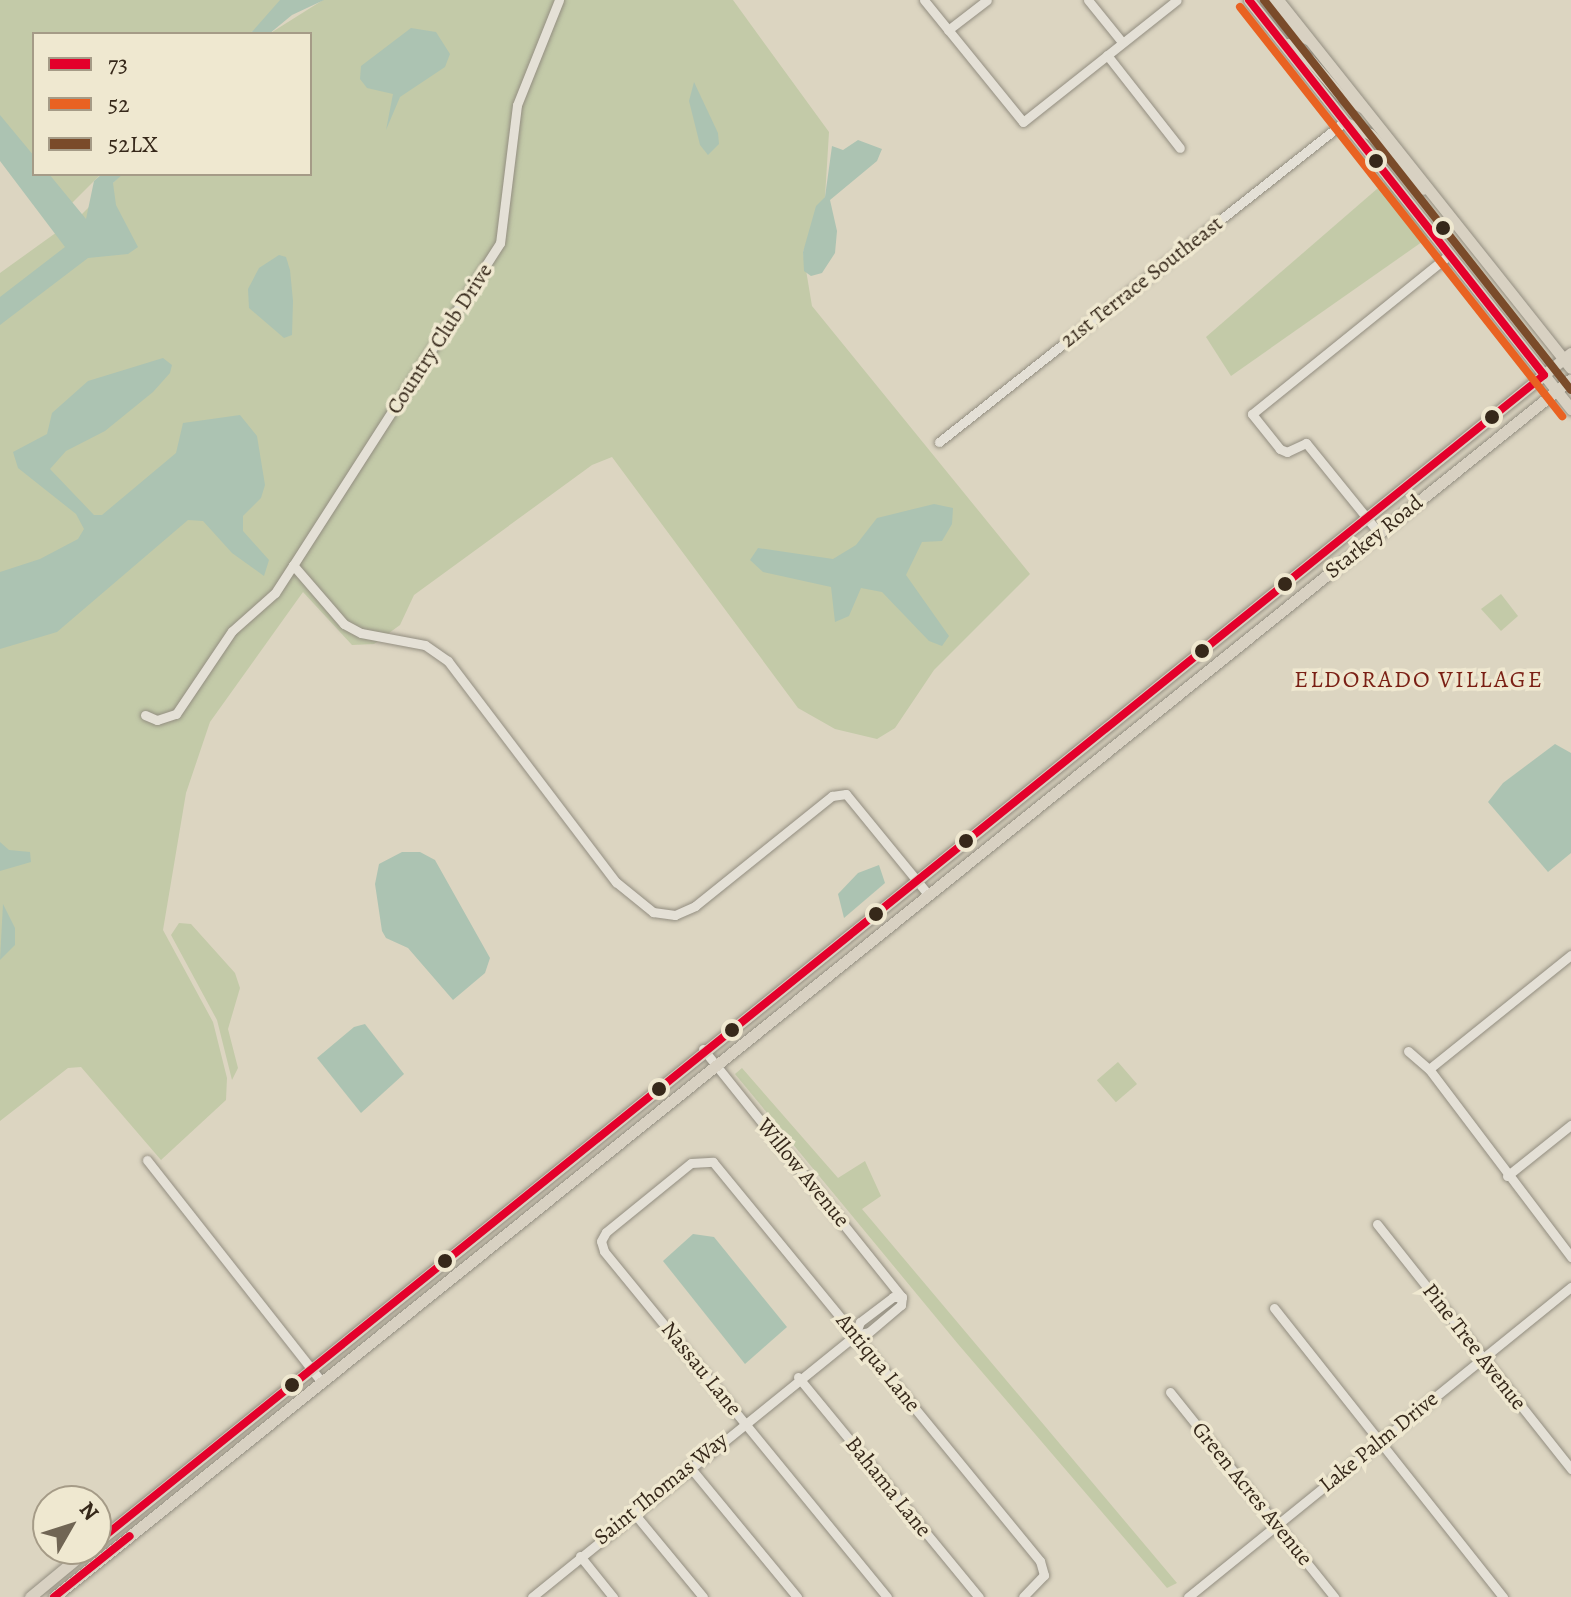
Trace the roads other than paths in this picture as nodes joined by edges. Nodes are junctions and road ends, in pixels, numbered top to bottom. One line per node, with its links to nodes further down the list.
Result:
1 (559, 0): 27 (street, Country Club Drive)
2 (924, 0): 9 (street)
3 (987, 0): 9 (street)
4 (1088, 0): 12 (street)
5 (1177, 0): 12 (street)
6 (1249, 0): 10 (main road)
7 (1266, 0): 11 (main road)
8 (1278, 0): 11 (main road)
9 (948, 30): 13 (street)
10 (1278, 36): 14 (main road); 15 (main road)
11 (1309, 39): 14 (main road)
12 (1122, 42): 13 (street)
13 (1107, 55): 16 (street)
14 (1364, 108): 17 (main road)
15 (1344, 122): 17 (main road); 18 (main road); 24 (street, 21st Terrace Southeast)
16 (1180, 148)
17 (1436, 198): 19 (main road)
18 (1449, 255): 20 (main road); 25 (street)
19 (1569, 360): 20 (main road, Starkey Road)
20 (1544, 375): 22 (main road); 25 (main road, Starkey Road)
21 (1571, 379): 22 (main road, Starkey Road)
22 (1557, 391): 23 (main road); 26 (main road, Starkey Road)
23 (1571, 409)
24 (939, 442)
25 (1367, 518): 26 (street); 29 (main road, Starkey Road)
26 (1379, 533): 30 (main road, Starkey Road)
27 (293, 565): 28 (street, Country Club Drive); 29 (street)
28 (145, 715)
29 (916, 880): 30 (street); 32 (main road, Starkey Road)
30 (927, 893): 34 (main road, Starkey Road)
31 (1571, 955): 35 (street)
32 (703, 1049): 34 (street, Willow Avenue); 47 (main road, Starkey Road)
33 (1408, 1051): 35 (street)
34 (715, 1063): 43 (street, Willow Avenue); 49 (main road, Starkey Road)
35 (1429, 1069): 39 (street)
36 (1571, 1125): 39 (street)
37 (702, 1159): 45 (street, Antiqua Lane); 51 (street, Nassau Lane)
38 (147, 1160): 47 (street)
39 (1507, 1176): 41 (street)
40 (1377, 1224): 46 (street, Pine Tree Avenue)
41 (1571, 1257)
42 (1571, 1287): 46 (street, Lake Palm Drive)
43 (902, 1297): 45 (street, Saint Thomas Way)
44 (1274, 1308): 52 (street)
45 (855, 1335): 48 (street, Saint Thomas Way); 68 (street, Antiqua Lane)
46 (1483, 1359): 52 (street, Lake Palm Drive); 54 (street, Pine Tree Avenue)
47 (311, 1368): 49 (street); 57 (main road, Starkey Road)
48 (798, 1377): 51 (street, Saint Thomas Way); 67 (street, Bahama Lane)
49 (321, 1381): 61 (main road, Starkey Road)
50 (1170, 1392): 56 (street, Green Acres Avenue)
51 (744, 1421): 53 (street, Saint Thomas Way); 66 (street, Nassau Lane)
52 (1380, 1441): 56 (street, Lake Palm Drive); 71 (street)
53 (689, 1466): 55 (street, Saint Thomas Way); 65 (street)
54 (1571, 1469)
55 (633, 1512): 58 (street, Saint Thomas Way); 64 (street)
56 (1277, 1525): 69 (street, Lake Palm Drive); 70 (street, Green Acres Avenue)
57 (112, 1530)
58 (580, 1556): 62 (street, Saint Thomas Way); 63 (street)
59 (69, 1565): 60 (main road)
60 (30, 1597)
61 (54, 1597)
62 (532, 1597)
63 (613, 1597)
64 (703, 1597)
65 (797, 1597)
66 (887, 1597)
67 (979, 1597)
68 (1023, 1597)
69 (1188, 1597)
70 (1334, 1597)
71 (1503, 1597)

